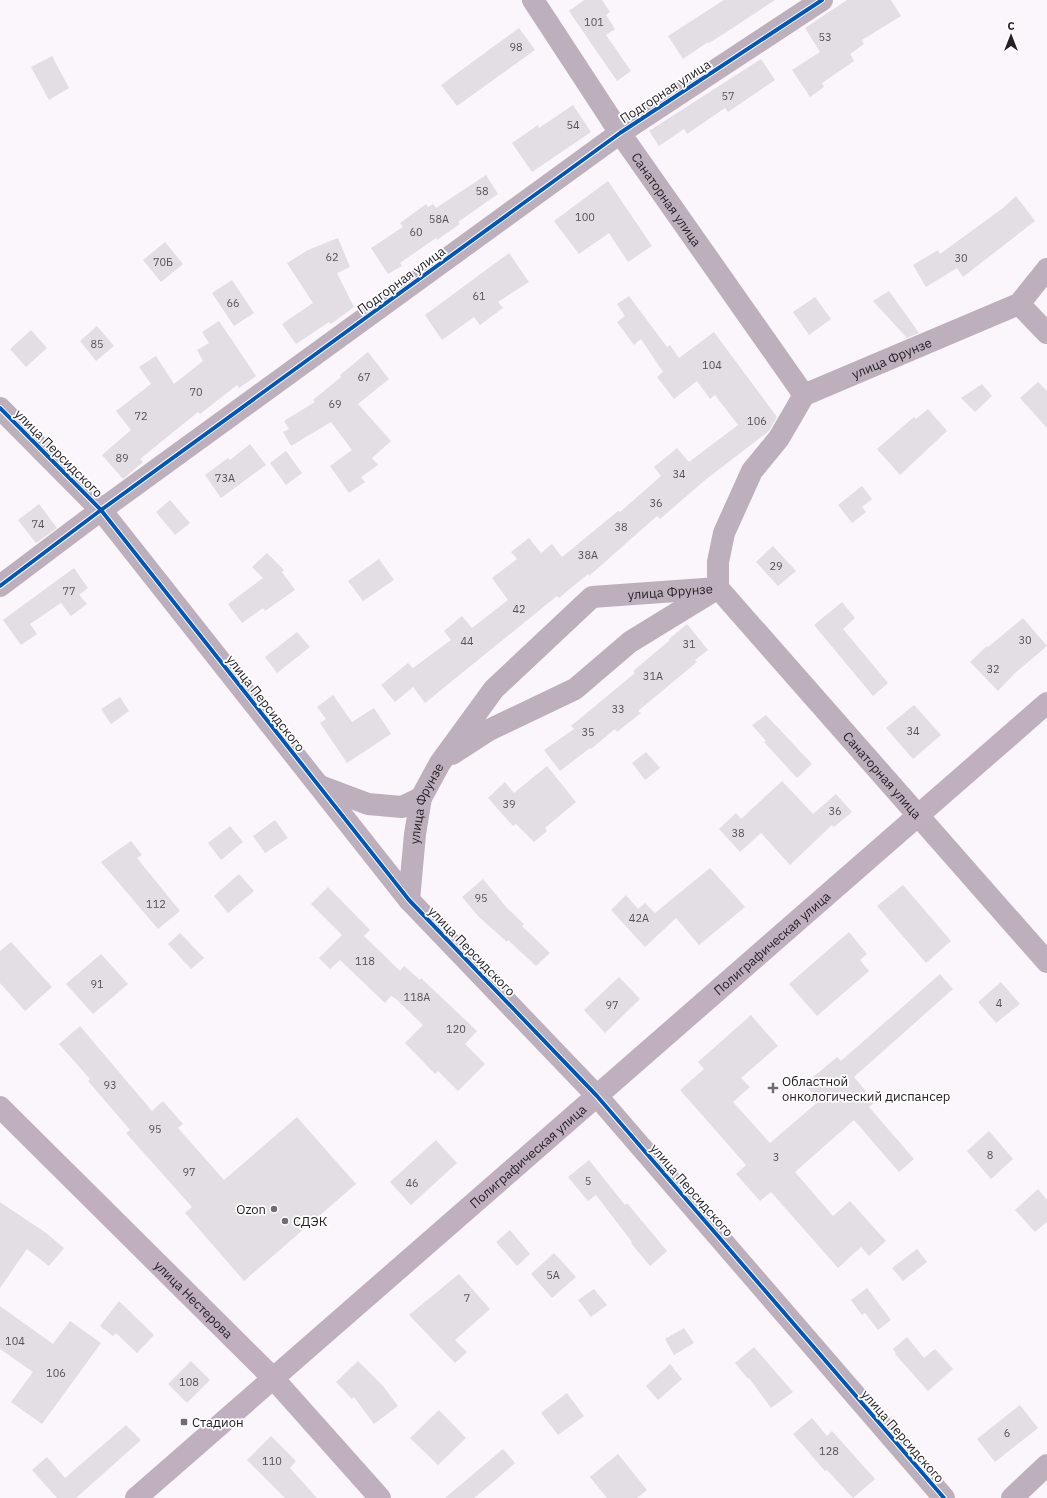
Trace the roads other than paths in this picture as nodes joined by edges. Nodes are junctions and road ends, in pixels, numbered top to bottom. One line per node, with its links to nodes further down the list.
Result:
1 (533, 0): 3 (street, Санаторная улица)
2 (822, 0): 3 (street, Подгорная улица)
3 (620, 133): 7 (street, Санаторная улица); 9 (street, Подгорная улица)
4 (1047, 269): 5 (street, улица Фрунзе)
5 (1019, 304): 6 (street); 7 (street, улица Фрунзе)
6 (1047, 333)
7 (804, 395): 11 (street, улица Фрунзе)
8 (0, 408): 9 (street, улица Персидского)
9 (101, 510): 10 (street, Подгорная улица); 14 (street, улица Персидского)
10 (0, 586)
11 (718, 588): 13 (street); 13 (street, улица Фрунзе); 16 (street, Санаторная улица)
12 (1047, 704): 16 (main road, Полиграфическая улица)
13 (440, 763): 15 (street, улица Фрунзе)
14 (319, 786): 15 (street); 17 (street, улица Персидского)
15 (421, 798): 17 (street, улица Фрунзе)
16 (918, 817): 18 (street, Санаторная улица); 19 (main road, Полиграфическая улица)
17 (409, 900): 19 (street, улица Персидского)
18 (1047, 962)
19 (597, 1096): 21 (main road, Полиграфическая улица); 25 (street, улица Персидского)
20 (0, 1107): 21 (main road, улица Нестерова)
21 (273, 1378): 23 (main road, Полиграфическая улица); 24 (main road, улица Нестерова)
22 (1047, 1465): 26 (street)
23 (136, 1498)
24 (380, 1498)
25 (944, 1498)
26 (1012, 1498)

